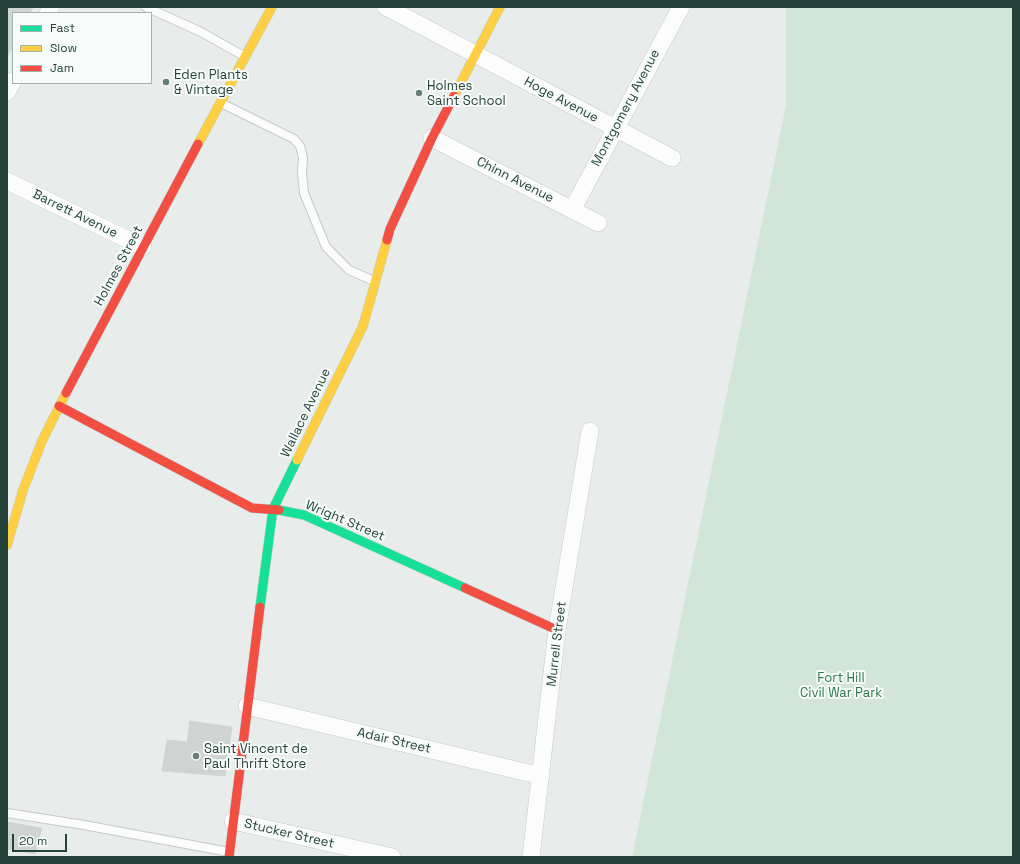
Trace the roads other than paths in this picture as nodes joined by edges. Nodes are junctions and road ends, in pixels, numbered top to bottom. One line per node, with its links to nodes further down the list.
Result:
1 (146, 7): 7 (lane)
2 (272, 7): 7 (street, Holmes Street)
3 (386, 7): 6 (street, Hoge Avenue)
4 (500, 7): 6 (street, Wallace Avenue)
5 (680, 7): 11 (street, Montgomery Avenue)
6 (476, 54): 11 (street, Hoge Avenue); 12 (street, Wallace Avenue)
7 (245, 56): 10 (street, Holmes Street)
8 (12, 82): 9 (street)
9 (7, 92)
10 (220, 102): 17 (street, Holmes Street); 18 (lane)
11 (616, 128): 13 (street, Hoge Avenue); 15 (street, Montgomery Avenue)
12 (432, 138): 15 (street, Chinn Avenue); 18 (street, Wallace Avenue)
13 (672, 158)
14 (7, 181): 17 (street, Barrett Avenue)
15 (572, 210): 16 (street, Chinn Avenue)
16 (598, 223)
17 (143, 247): 19 (street, Holmes Street)
18 (375, 282): 21 (street, Wallace Avenue)
19 (59, 406): 21 (street, Wright Street); 22 (street, Holmes Street)
20 (590, 431): 23 (street, Murrell Street)
21 (273, 509): 23 (street, Wright Street); 24 (street, Wallace Avenue)
22 (7, 545)
23 (557, 630): 25 (street, Murrell Street)
24 (247, 706): 25 (street, Adair Street); 27 (street, Wallace Avenue)
25 (541, 776): 30 (street, Murrell Street)
26 (7, 813): 28 (lane)
27 (233, 821): 28 (street, Wallace Avenue); 29 (street, Stucker Street)
28 (229, 855)
29 (392, 857)
30 (531, 857)

